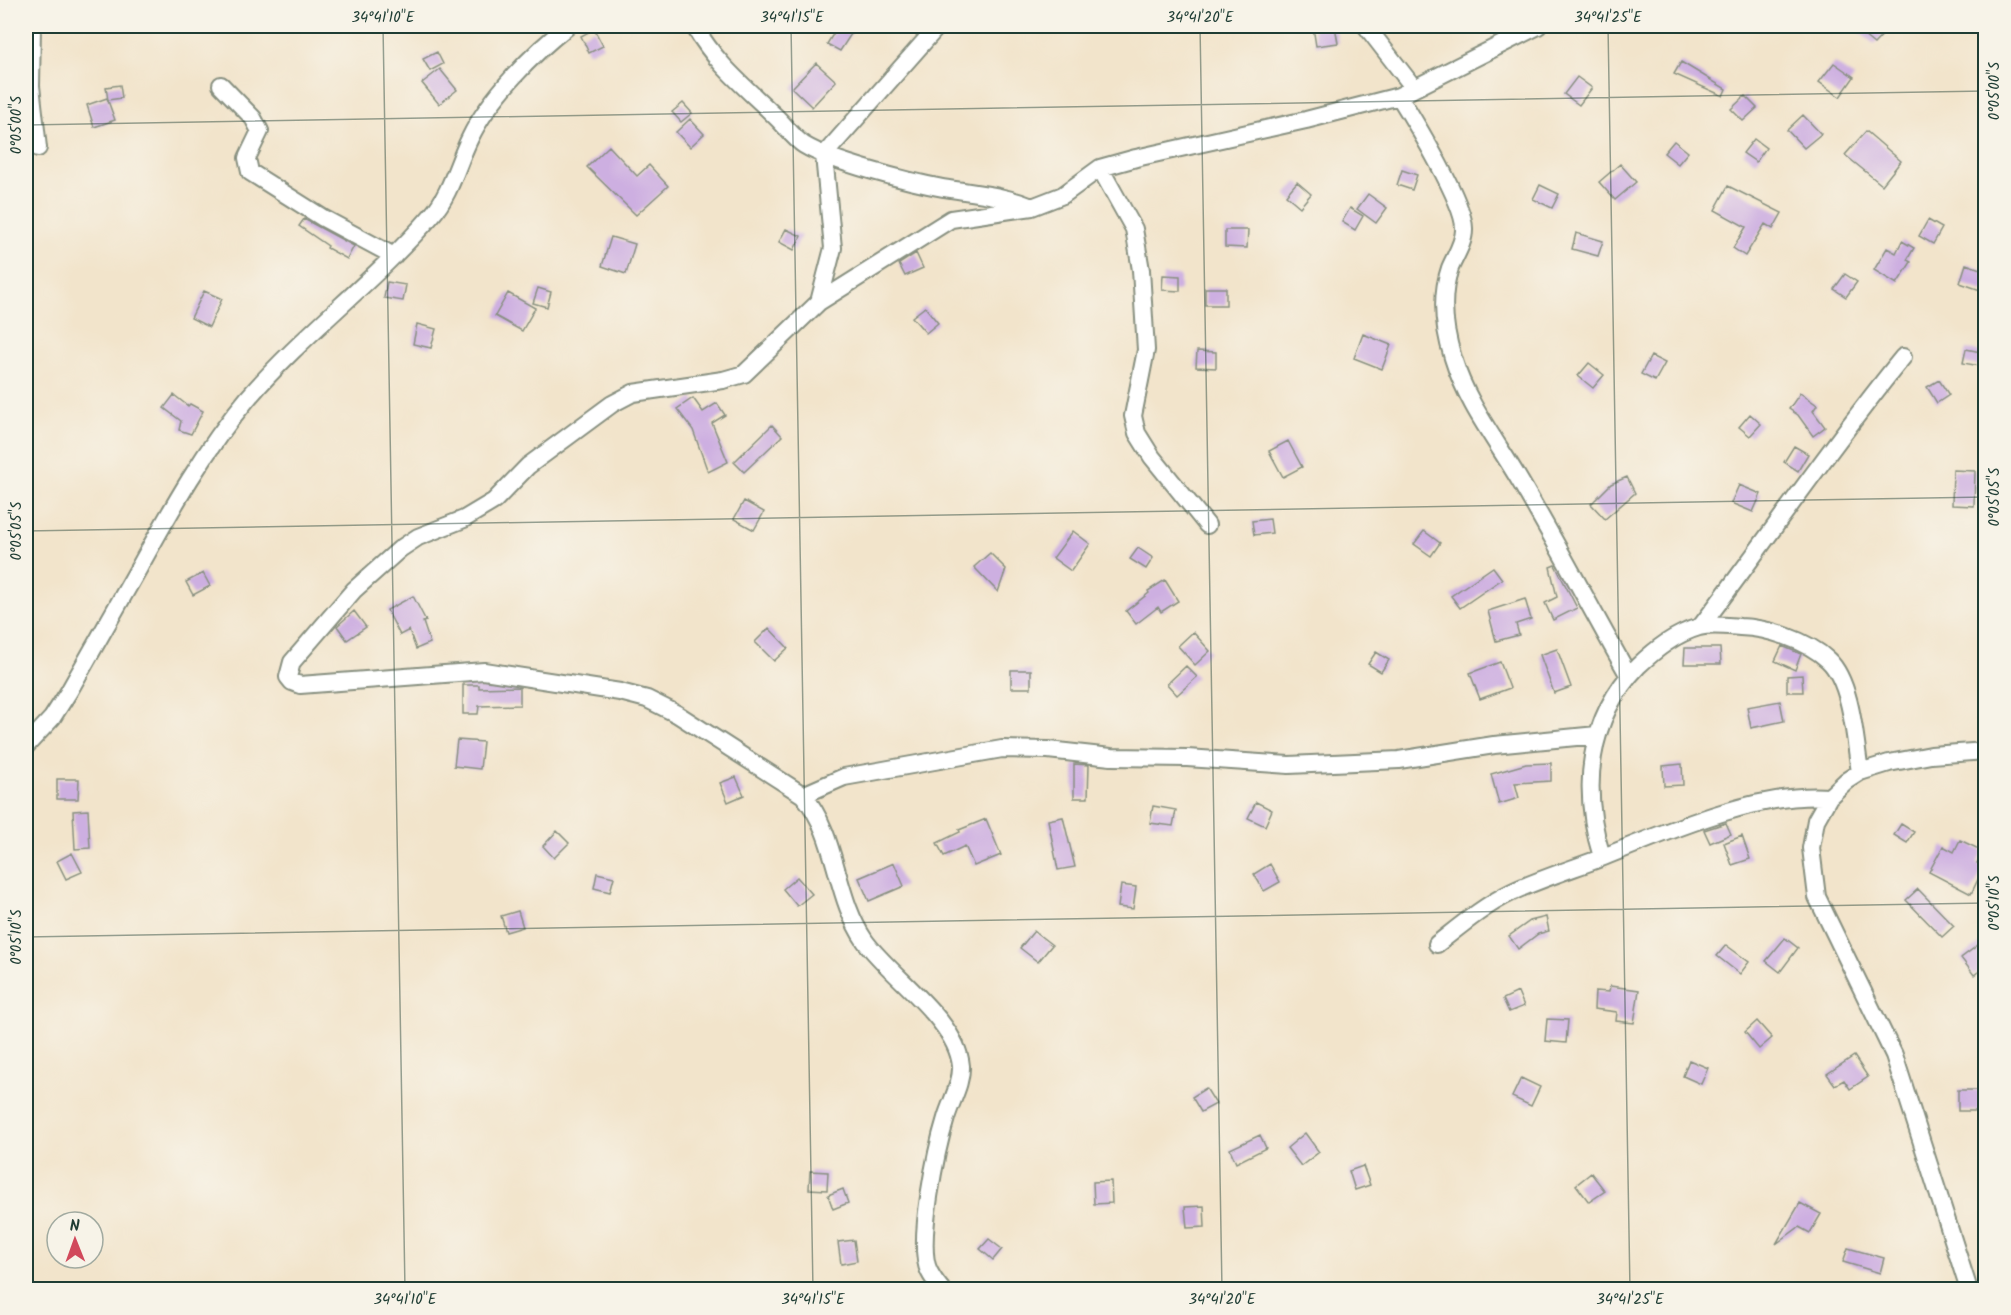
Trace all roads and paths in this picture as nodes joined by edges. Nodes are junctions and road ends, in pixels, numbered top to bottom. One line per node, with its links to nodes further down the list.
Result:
1 (32, 26): 9 (street)
2 (568, 26): 13 (street)
3 (694, 26): 10 (street)
4 (938, 26): 10 (street)
5 (1366, 26): 8 (street)
6 (1538, 26): 8 (street)
7 (221, 85): 13 (street)
8 (1406, 92): 11 (street); 18 (street)
9 (38, 148)
10 (824, 155): 12 (street); 14 (street)
11 (1100, 168): 12 (street); 16 (street)
12 (1032, 207): 14 (street)
13 (394, 256): 20 (street)
14 (819, 302): 23 (street)
15 (1903, 357): 17 (street)
16 (1207, 525)
17 (1701, 626): 18 (street); 22 (street)
18 (1629, 676): 19 (street)
19 (1597, 735): 23 (street); 25 (street)
20 (26, 746)
21 (1986, 751): 22 (street)
22 (1860, 772): 24 (street)
23 (803, 795): 27 (street)
24 (1828, 797): 25 (street); 28 (street)
25 (1602, 857): 26 (street)
26 (1437, 944)
27 (942, 1290)
28 (1969, 1290)

